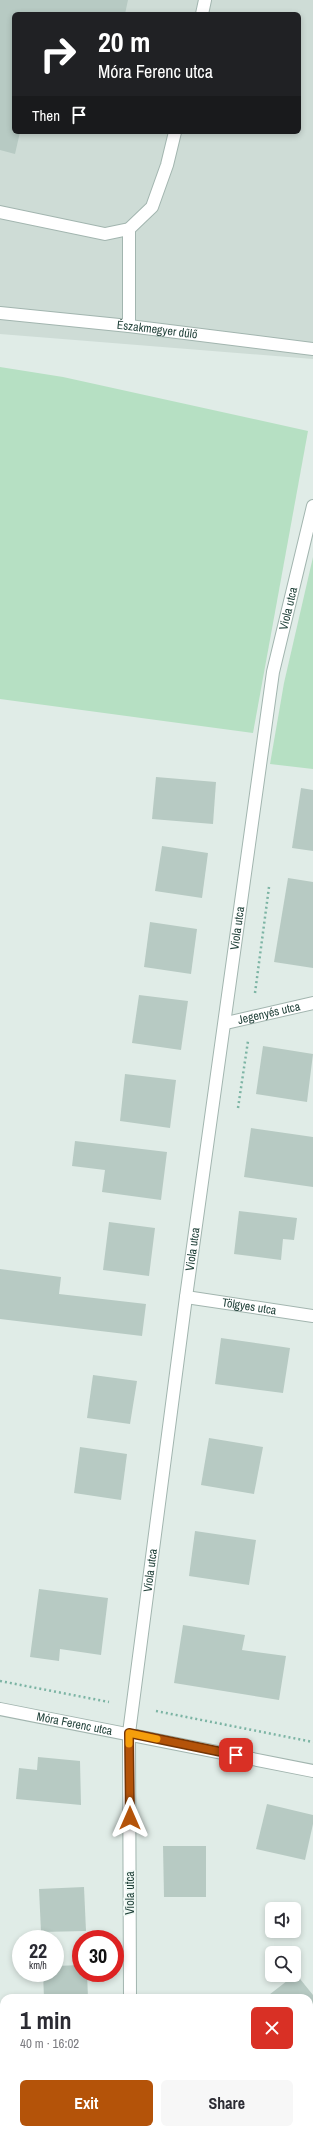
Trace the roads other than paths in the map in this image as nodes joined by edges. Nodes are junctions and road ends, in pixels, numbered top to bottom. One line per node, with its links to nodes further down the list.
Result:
1 (205, 0): 2 (street)
2 (202, 12)
3 (175, 134): 5 (street)
4 (0, 212): 5 (street)
5 (129, 229): 7 (street)
6 (0, 313): 7 (street, Északmegyer dűlő)
7 (129, 326): 8 (street, Északmegyer dűlő)
8 (313, 349)
9 (313, 506): 11 (street, Viola utca)
10 (313, 1003): 11 (street, Jegenyés utca)
11 (226, 1023): 12 (street, Viola utca)
12 (186, 1297): 13 (street, Tölgyes utca); 15 (street, Viola utca)
13 (313, 1316)
14 (0, 1709): 15 (street, Móra Ferenc utca)
15 (129, 1733): 16 (street, Móra Ferenc utca); 17 (street, Viola utca)
16 (313, 1771)
17 (130, 1994)

